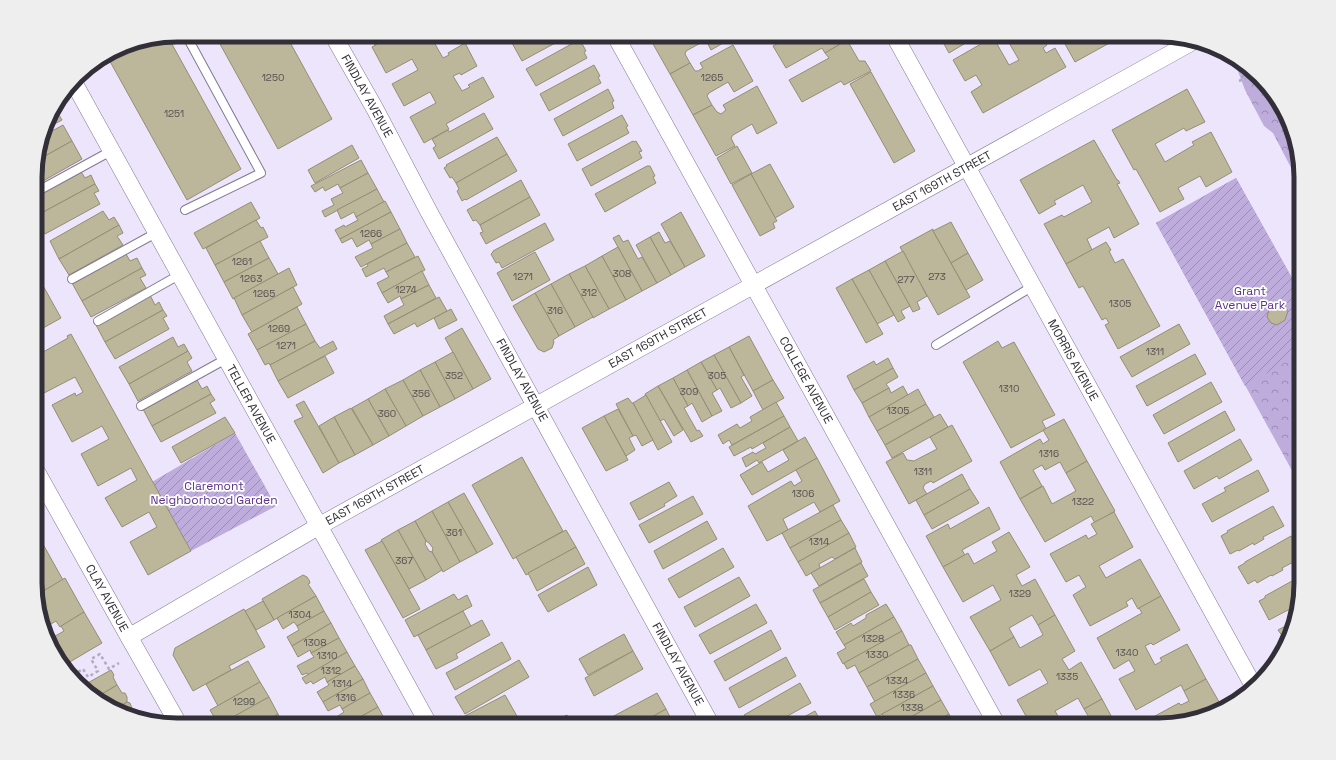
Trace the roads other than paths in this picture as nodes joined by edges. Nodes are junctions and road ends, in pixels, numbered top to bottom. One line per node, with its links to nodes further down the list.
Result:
1 (190, 42): 10 (lane)
2 (337, 42): 20 (street, FINDLAY AVENUE)
3 (619, 42): 14 (street, COLLEGE AVENUE)
4 (898, 42): 8 (street, MORRIS AVENUE)
5 (1186, 45): 8 (street, EAST 169TH STREET)
6 (76, 88): 7 (street, TELLER AVENUE)
7 (111, 150): 9 (lane); 11 (street, TELLER AVENUE)
8 (967, 167): 14 (street, EAST 169TH STREET); 15 (street, MORRIS AVENUE)
9 (42, 189)
10 (185, 210)
11 (156, 233): 12 (street, TELLER AVENUE); 13 (lane)
12 (179, 275): 16 (lane); 18 (street, TELLER AVENUE)
13 (72, 279)
14 (754, 286): 20 (street, EAST 169TH STREET); 28 (street, COLLEGE AVENUE)
15 (1033, 286): 17 (lane); 24 (street, MORRIS AVENUE)
16 (98, 321)
17 (936, 345)
18 (226, 359): 19 (lane); 22 (street, TELLER AVENUE)
19 (141, 406)
20 (536, 406): 22 (street, EAST 169TH STREET); 27 (street, FINDLAY AVENUE)
21 (42, 482): 23 (street, CLAY AVENUE)
22 (318, 526): 23 (street, EAST 169TH STREET); 26 (street, TELLER AVENUE)
23 (129, 637): 25 (street, CLAY AVENUE)
24 (1251, 681)
25 (175, 718)
26 (425, 718)
27 (707, 718)
28 (993, 718)

